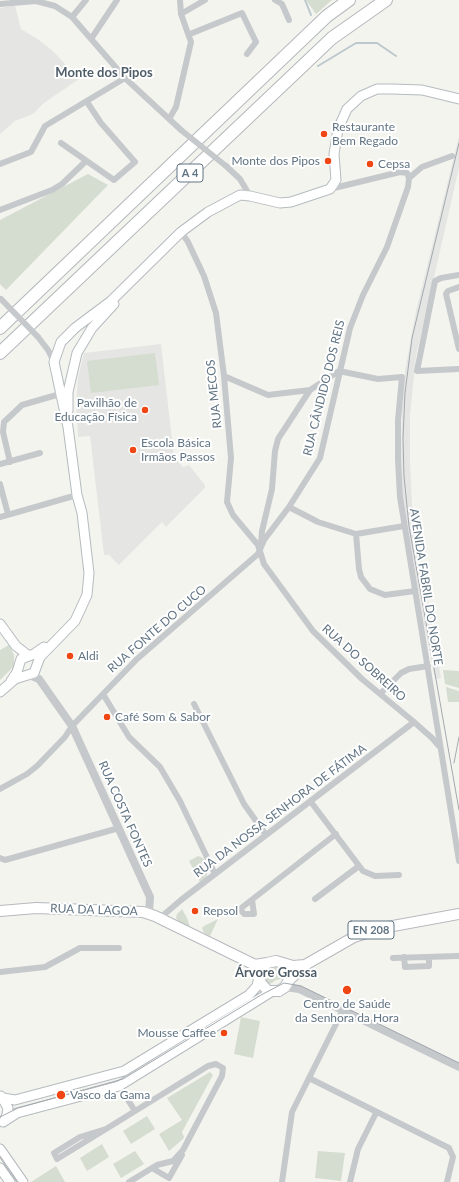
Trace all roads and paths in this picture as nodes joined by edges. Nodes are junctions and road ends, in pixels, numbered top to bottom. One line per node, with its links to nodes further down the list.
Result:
1 (86, 0): 11 (street)
2 (117, 0): 14 (street)
3 (180, 0): 10 (street)
4 (205, 0): 10 (street)
5 (275, 0): 12 (street)
6 (349, 0): 32 (highway, A 4)
7 (386, 0): 37 (highway, A 4)
8 (36, 1): 9 (street); 11 (street)
9 (0, 4)
10 (181, 14): 13 (street)
11 (72, 17): 14 (street)
12 (289, 20)
13 (190, 34): 15 (street); 19 (street)
14 (91, 39): 16 (street)
15 (247, 54)
16 (126, 78): 18 (street); 19 (street)
17 (459, 100): 25 (main road)
18 (87, 102): 22 (street); 23 (street)
19 (169, 119): 26 (street, bridge)
20 (61, 143): 22 (street)
21 (452, 156): 24 (street)
22 (86, 162): 27 (street)
23 (0, 164)
24 (409, 178): 25 (street); 41 (street, RUA CÂNDIDO DOS REIS)
25 (330, 189): 26 (main road)
26 (250, 196): 28 (main road)
27 (0, 210)
28 (182, 235): 34 (main road); 35 (main road); 42 (street, RUA MECOS)
29 (459, 275): 39 (street)
30 (459, 287): 36 (street)
31 (1, 299): 33 (street, bridge)
32 (0, 328)
33 (38, 337): 34 (street); 38 (street)
34 (64, 339): 35 (main road); 38 (main road)
35 (82, 343): 40 (main road)
36 (459, 349)
37 (0, 353)
38 (55, 366): 40 (main road); 44 (main road)
39 (459, 369)
40 (72, 370): 45 (main road)
41 (339, 371): 43 (street); 51 (street, RUA CÂNDIDO DOS REIS); 54 (street, AVENIDA FABRIL DO NORTE)
42 (224, 376): 43 (street); 57 (street, RUA MECOS)
43 (310, 390): 56 (street)
44 (60, 394): 45 (main road); 47 (street)
45 (68, 427): 50 (main road)
46 (40, 453): 47 (street)
47 (10, 462): 48 (street)
48 (0, 464)
49 (0, 484): 52 (street)
50 (77, 495): 52 (street); 60 (main road)
51 (289, 507): 55 (street); 56 (street, RUA CÂNDIDO DOS REIS)
52 (8, 514): 53 (street)
53 (0, 517)
54 (404, 526): 55 (street); 58 (street, AVENIDA FABRIL DO NORTE)
55 (356, 534): 58 (street)
56 (262, 544): 57 (street, RUA CÂNDIDO DOS REIS)
57 (260, 550): 70 (street, RUA FONTE DO CUCO); 71 (street, RUA DO SOBREIRO)
58 (415, 591): 65 (street, AVENIDA FABRIL DO NORTE)
59 (0, 624): 61 (main road)
60 (55, 639): 62 (main road); 64 (main road)
61 (16, 646): 62 (main road); 63 (main road)
62 (29, 656): 63 (main road); 64 (main road)
63 (19, 664): 66 (main road); 67 (main road)
64 (37, 666): 66 (main road); 68 (street)
65 (428, 666): 71 (street); 73 (street, AVENIDA FABRIL DO NORTE)
66 (29, 675): 67 (main road); 68 (street)
67 (10, 682): 69 (main road)
68 (41, 682): 75 (street, RUA COSTA FONTES)
69 (0, 692)
70 (103, 694): 75 (street, RUA FONTE DO CUCO); 86 (street)
71 (380, 694): 74 (street, RUA DO SOBREIRO)
72 (194, 704): 82 (street)
73 (435, 720): 76 (street); 77 (street, AVENIDA FABRIL DO NORTE)
74 (414, 722): 76 (street, RUA DO SOBREIRO); 79 (street, RUA DA NOSSA SENHORA DE FÁTIMA)
75 (72, 726): 78 (street, RUA FONTE DO CUCO); 80 (street, RUA COSTA FONTES)
76 (420, 728): 77 (street, RUA DO SOBREIRO)
77 (439, 747): 84 (street, AVENIDA FABRIL DO NORTE)
78 (0, 789)
79 (310, 802): 81 (street); 82 (street, RUA DA NOSSA SENHORA DE FÁTIMA)
80 (119, 828): 83 (street); 91 (street, RUA COSTA FONTES)
81 (336, 834): 85 (street); 89 (street)
82 (266, 835): 86 (street, RUA DA NOSSA SENHORA DE FÁTIMA)
83 (2, 860)
84 (459, 861)
85 (359, 866): 87 (street); 88 (street)
86 (215, 874): 93 (street, RUA DA NOSSA SENHORA DE FÁTIMA)
87 (399, 875)
88 (315, 899)
89 (252, 900)
90 (0, 911): 91 (main road, RUA DA LAGOA)
91 (149, 913): 93 (main road, RUA DA LAGOA)
92 (459, 914): 102 (main road, EN 208)
93 (160, 918): 99 (main road, RUA DA LAGOA)
94 (119, 948): 103 (street)
95 (459, 956): 97 (street)
96 (404, 957): 97 (street); 97 (street); 98 (street)
97 (429, 957)
98 (393, 958)
99 (249, 962): 100 (main road, RUA DA LAGOA); 104 (main road)
100 (267, 963): 101 (main road); 104 (main road)
101 (281, 963): 102 (main road); 105 (main road)
102 (305, 965): 105 (main road, EN 208)
103 (0, 972)
104 (259, 977): 106 (main road); 111 (main road)
105 (287, 984): 106 (main road, EN 208); 107 (street)
106 (272, 992): 110 (main road)
107 (343, 1010): 108 (street); 109 (street)
108 (459, 1067)
109 (309, 1078): 113 (street); 123 (street)
110 (119, 1086): 112 (street); 114 (main road)
111 (2, 1097): 114 (main road)
112 (135, 1111): 115 (street); 117 (street)
113 (376, 1112): 124 (street); 125 (street)
114 (1, 1125)
115 (106, 1129): 115 (street)
116 (0, 1149): 121 (main road)
117 (183, 1150): 119 (street); 119 (street)
118 (0, 1168): 120 (main road)
119 (152, 1168): 122 (street)
120 (10, 1182)
121 (23, 1182)
122 (130, 1182)
123 (282, 1182)
124 (350, 1182)
125 (447, 1182)

